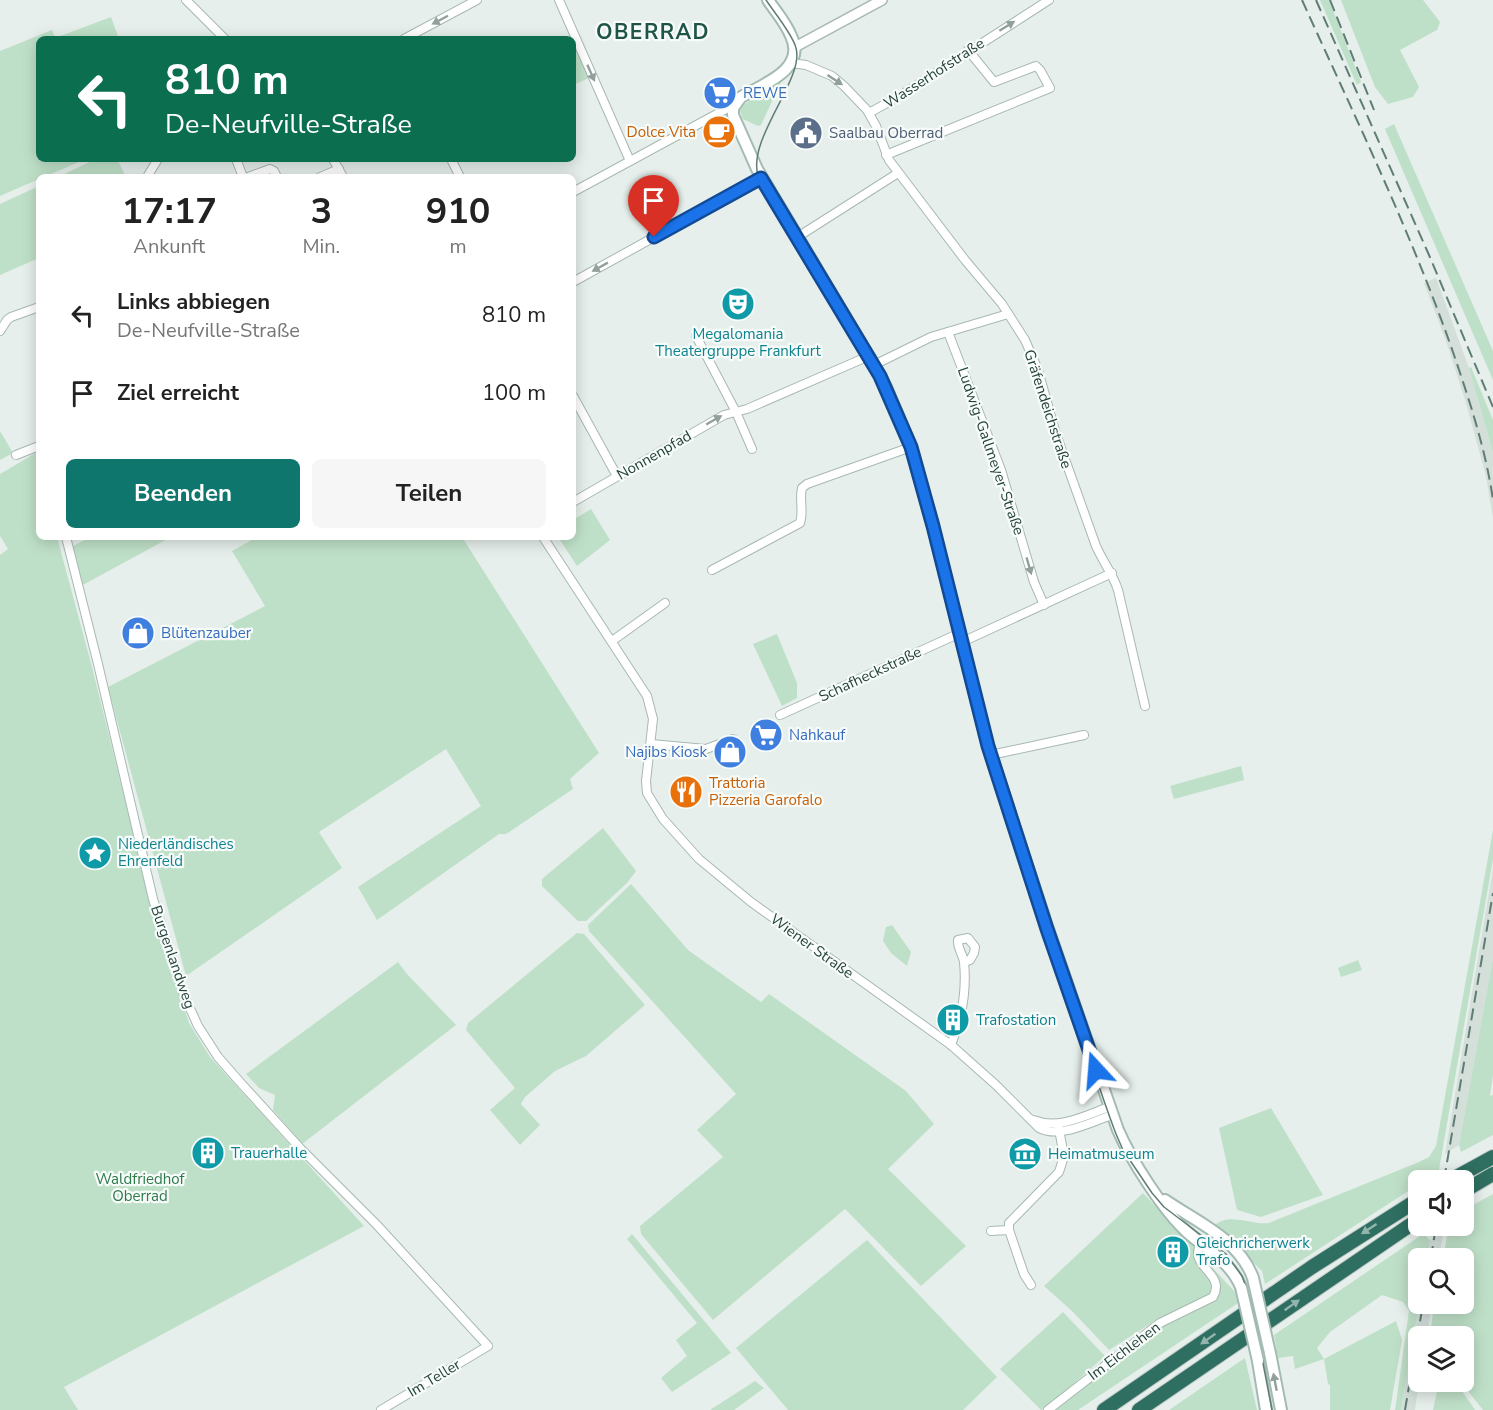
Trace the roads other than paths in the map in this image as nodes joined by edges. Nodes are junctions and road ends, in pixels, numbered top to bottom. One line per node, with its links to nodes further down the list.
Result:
1 (186, 0): 7 (street)
2 (477, 0): 8 (street, one-way to 8)
3 (559, 0): 9 (street, one-way to 9)
4 (768, 0): 11 (main road)
5 (882, 0): 11 (street)
6 (1049, 0): 12 (street, Wasserhofstraße, one-way to 6)
7 (222, 36)
8 (410, 36)
9 (575, 36)
10 (576, 39): 17 (street, one-way to 17)
11 (795, 47): 13 (main road)
12 (968, 50): 15 (street, Wasserhofstraße); 16 (street)
13 (791, 63): 14 (main road); 15 (street, Wasserhofstraße, one-way to 15)
14 (733, 108): 17 (street); 25 (main road)
15 (869, 113): 16 (street, Gräfendeichstraße)
16 (886, 155): 20 (street, Gräfendeichstraße)
17 (630, 161): 26 (street)
18 (335, 162): 19 (street)
19 (339, 169): 23 (street); 24 (street)
20 (898, 173): 27 (street); 30 (street, Gräfendeichstraße)
21 (256, 174): 22 (street)
22 (276, 174)
23 (327, 174)
24 (342, 174)
25 (759, 174): 27 (main road); 28 (street, one-way to 28)
26 (576, 190)
27 (796, 238): 34 (main road)
28 (576, 280)
29 (36, 308): 31 (street)
30 (1008, 314): 32 (street, Nonnenpfad); 46 (street, Gräfendeichstraße)
31 (0, 331)
32 (948, 332): 34 (street, Nonnenpfad); 48 (street, Ludwig-Gallmeyer-Straße, one-way to 48)
33 (696, 336): 36 (street)
34 (871, 360): 36 (street, Nonnenpfad); 38 (main road)
35 (576, 401): 41 (street)
36 (736, 412): 39 (street); 41 (street, Nonnenpfad, one-way to 36)
37 (36, 447): 40 (street)
38 (911, 447): 45 (street); 49 (main road)
39 (752, 449)
40 (16, 455)
41 (617, 476): 42 (street, Nonnenpfad)
42 (576, 500)
43 (67, 540): 76 (street, Burgenlandweg)
44 (545, 540): 50 (street, Wiener Straße)
45 (712, 570)
46 (1113, 573): 48 (street, Schafheckstraße); 51 (street, Gräfendeichstraße)
47 (665, 603): 50 (street)
48 (1044, 605): 49 (street, Schafheckstraße)
49 (961, 637): 52 (street, Schafheckstraße); 56 (main road)
50 (612, 640): 55 (street, Wiener Straße)
51 (1144, 706)
52 (780, 716)
53 (1084, 735): 56 (street)
54 (733, 739): 55 (street)
55 (651, 744): 58 (street, Wiener Straße)
56 (991, 755): 59 (main road)
57 (964, 962): 58 (street)
58 (951, 1046): 60 (street, Wiener Straße)
59 (1110, 1111): 60 (street); 69 (main road)
60 (1059, 1128): 72 (street)
61 (1493, 1150): 63 (highway)
62 (1493, 1157): 64 (highway)
63 (1466, 1170)
64 (1470, 1170)
65 (1493, 1174): 67 (highway)
66 (1493, 1181): 68 (highway)
67 (1474, 1185)
68 (1474, 1188)
69 (1159, 1196): 74 (main road); 82 (main road, one-way to 69, bridge)
70 (1408, 1205): 79 (highway, one-way to 79)
71 (1408, 1226): 80 (highway, one-way to 71)
72 (1009, 1230): 73 (street); 75 (street)
73 (991, 1231)
74 (1201, 1243): 78 (street, Im Eichlehen); 81 (main road, bridge)
75 (1031, 1285)
76 (488, 1346): 77 (street, Im Teller)
77 (381, 1410)
78 (1048, 1410)
79 (1104, 1410)
80 (1138, 1410)
81 (1266, 1410)
82 (1281, 1410)

